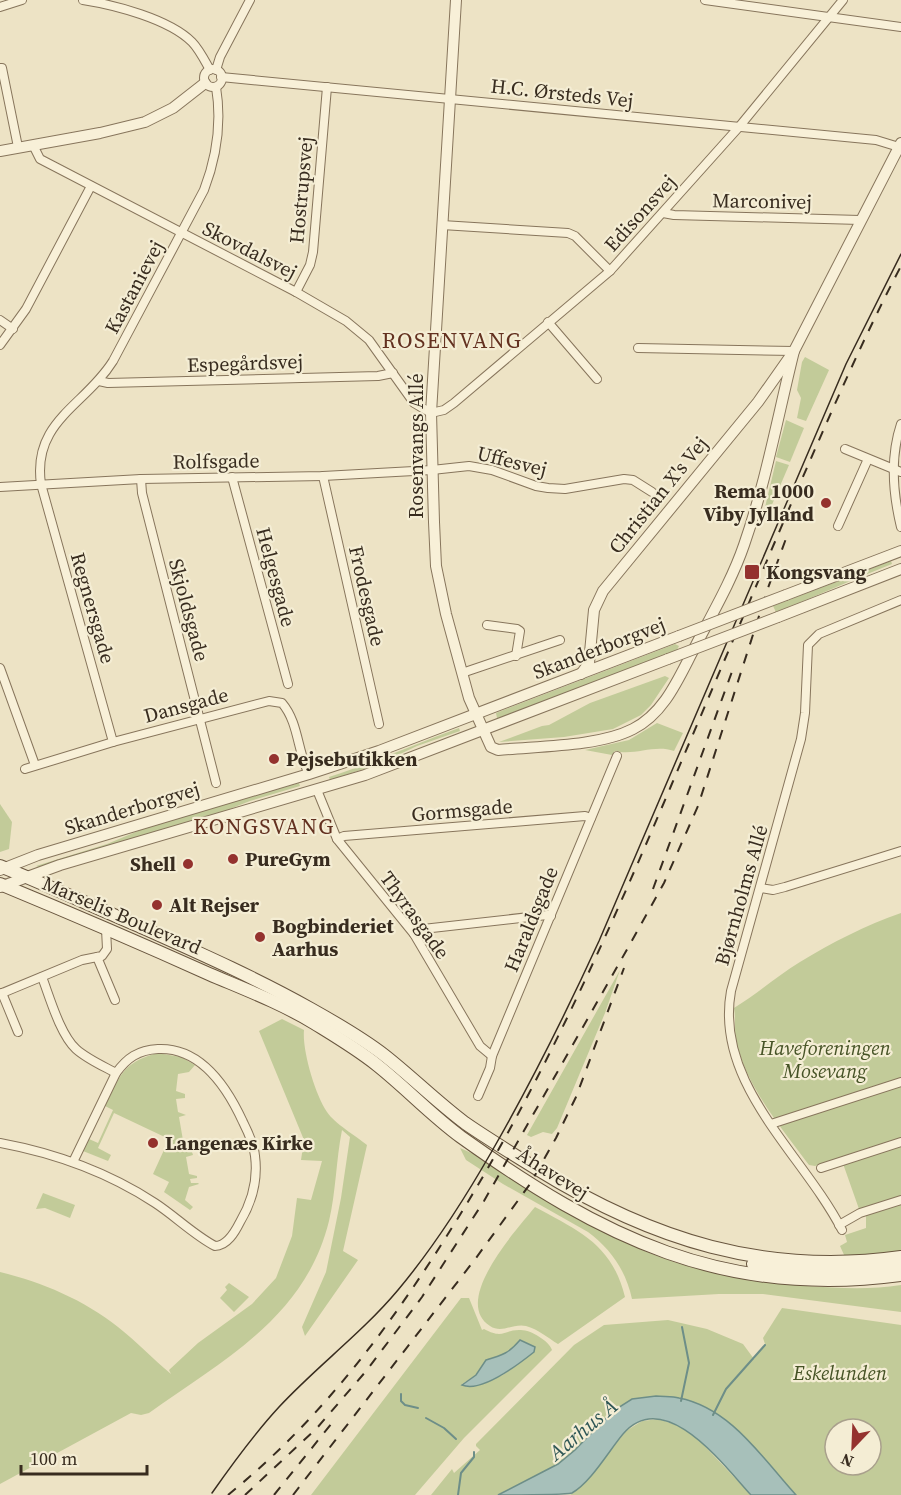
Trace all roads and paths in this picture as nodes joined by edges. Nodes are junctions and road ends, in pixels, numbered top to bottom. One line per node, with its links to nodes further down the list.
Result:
1 (22, 0): 7 (street)
2 (83, 0): 11 (street)
3 (250, 0): 11 (street)
4 (456, 0): 14 (street, Rosenvangs Allé)
5 (705, 0): 8 (street)
6 (843, 0): 8 (street, Edisonsvej)
7 (0, 7)
8 (830, 16): 9 (street); 15 (street, Edisonsvej)
9 (901, 27)
10 (0, 68): 18 (street)
11 (216, 72): 12 (street); 12 (street); 13 (street, H.C. Ørsteds Vej)
12 (210, 85): 16 (street); 24 (street, Kastanievej)
13 (327, 87): 14 (street, H.C. Ørsteds Vej); 26 (street, Hostrupsvej)
14 (449, 98): 15 (street, H.C. Ørsteds Vej); 23 (street, Rosenvangs Allé)
15 (739, 127): 17 (street, H.C. Ørsteds Vej); 21 (street, Edisonsvej)
16 (33, 145): 18 (street); 20 (street, Skovdalsvej)
17 (900, 145): 22 (street, Christian X's Vej)
18 (18, 147): 19 (street)
19 (0, 151)
20 (91, 186): 24 (street, Skovdalsvej); 29 (street)
21 (663, 213): 22 (street, Marconivej); 25 (street, Edisonsvej)
22 (860, 220): 32 (street, Christian X's Vej)
23 (442, 225): 25 (street); 36 (street, Rosenvangs Allé)
24 (181, 233): 26 (street, Skovdalsvej); 35 (street, Kastanievej)
25 (610, 271): 28 (street, Edisonsvej)
26 (296, 292): 33 (street, Skovdalsvej)
27 (0, 320): 29 (street)
28 (548, 322): 34 (street); 36 (street, Edisonsvej)
29 (13, 329): 30 (street)
30 (0, 345)
31 (638, 348): 32 (street)
32 (794, 351): 58 (street, Christian X's Vej); 63 (street, Christian X's Vej)
33 (393, 373): 35 (street, Espegårdsvej); 36 (street, Skovdalsvej)
34 (597, 380)
35 (99, 381): 45 (street, Kastanievej)
36 (430, 413): 40 (street, Rosenvangs Allé)
37 (901, 424): 41 (street)
38 (845, 449): 39 (street)
39 (868, 459): 41 (street); 48 (street)
40 (432, 470): 42 (street, Rolfsgade); 47 (street, Uffesvej); 57 (street, Rosenvangs Allé)
41 (897, 471): 49 (street)
42 (323, 476): 43 (street, Rolfsgade); 62 (street, Frodesgade)
43 (232, 477): 44 (street, Rolfsgade); 59 (street, Helgesgade)
44 (141, 480): 45 (street, Rolfsgade); 61 (street, Skjoldsgade)
45 (41, 483): 46 (street, Rolfsgade); 64 (street, Regnersgade)
46 (0, 487)
47 (652, 492)
48 (838, 526)
49 (901, 528)
50 (901, 551): 58 (street, Skanderborgvej, bridge)
51 (901, 570): 63 (street, Skanderborgvej, bridge)
52 (901, 600): 77 (street, Bjørnholms Allé)
53 (487, 625): 55 (street)
54 (560, 640): 55 (street)
55 (516, 656): 57 (street)
56 (0, 668): 66 (street)
57 (462, 673): 60 (street, Rosenvangs Allé)
58 (581, 675): 60 (street, Skanderborgvej)
59 (288, 684)
60 (476, 715): 63 (street, Rosenvangs Allé); 68 (street, Skanderborgvej)
61 (200, 718): 64 (street, Dansgade); 68 (street, Dansgade); 69 (street, Skjoldsgade)
62 (379, 724)
63 (483, 731): 70 (street, Skanderborgvej)
64 (113, 742): 66 (street, Dansgade)
65 (617, 756): 71 (street, Haraldsgade)
66 (35, 765): 67 (street, Dansgade)
67 (25, 769)
68 (309, 774): 70 (street); 74 (street, Skanderborgvej)
69 (216, 783)
70 (317, 790): 72 (street, Thyrasgade); 75 (street, Skanderborgvej)
71 (591, 818): 72 (street, Gormsgade); 78 (street, Haraldsgade)
72 (337, 839): 80 (street, Thyrasgade)
73 (901, 851): 77 (street)
74 (1, 868): 75 (main road, Marselis Boulevard)
75 (26, 877): 76 (street, Skanderborgvej); 82 (main road, Marselis Boulevard)
76 (1, 885): 79 (main road, Marselis Boulevard)
77 (760, 888): 92 (street, Bjørnholms Allé)
78 (551, 916): 80 (street); 88 (street, Haraldsgade)
79 (106, 929): 81 (street); 84 (main road, Marselis Boulevard)
80 (414, 934): 88 (street, Thyrasgade)
81 (97, 957): 83 (street); 86 (street)
82 (235, 969): 98 (main road, Åhavevej)
83 (42, 977): 85 (street); 89 (street)
84 (229, 982): 101 (main road, Åhavevej)
85 (1, 994): 87 (street)
86 (115, 1000)
87 (18, 1032)
88 (492, 1056): 91 (street, Haraldsgade)
89 (116, 1073): 95 (street); 95 (street)
90 (901, 1082): 92 (street)
91 (478, 1096)
92 (771, 1124): 97 (street, Bjørnholms Allé)
93 (901, 1142): 96 (street)
94 (0, 1143): 95 (street)
95 (73, 1162)
96 (821, 1168)
97 (901, 1200)
98 (652, 1229): 99 (main road, Åhavevej); 100 (main road)
99 (901, 1257)
100 (901, 1266)
101 (901, 1275)

